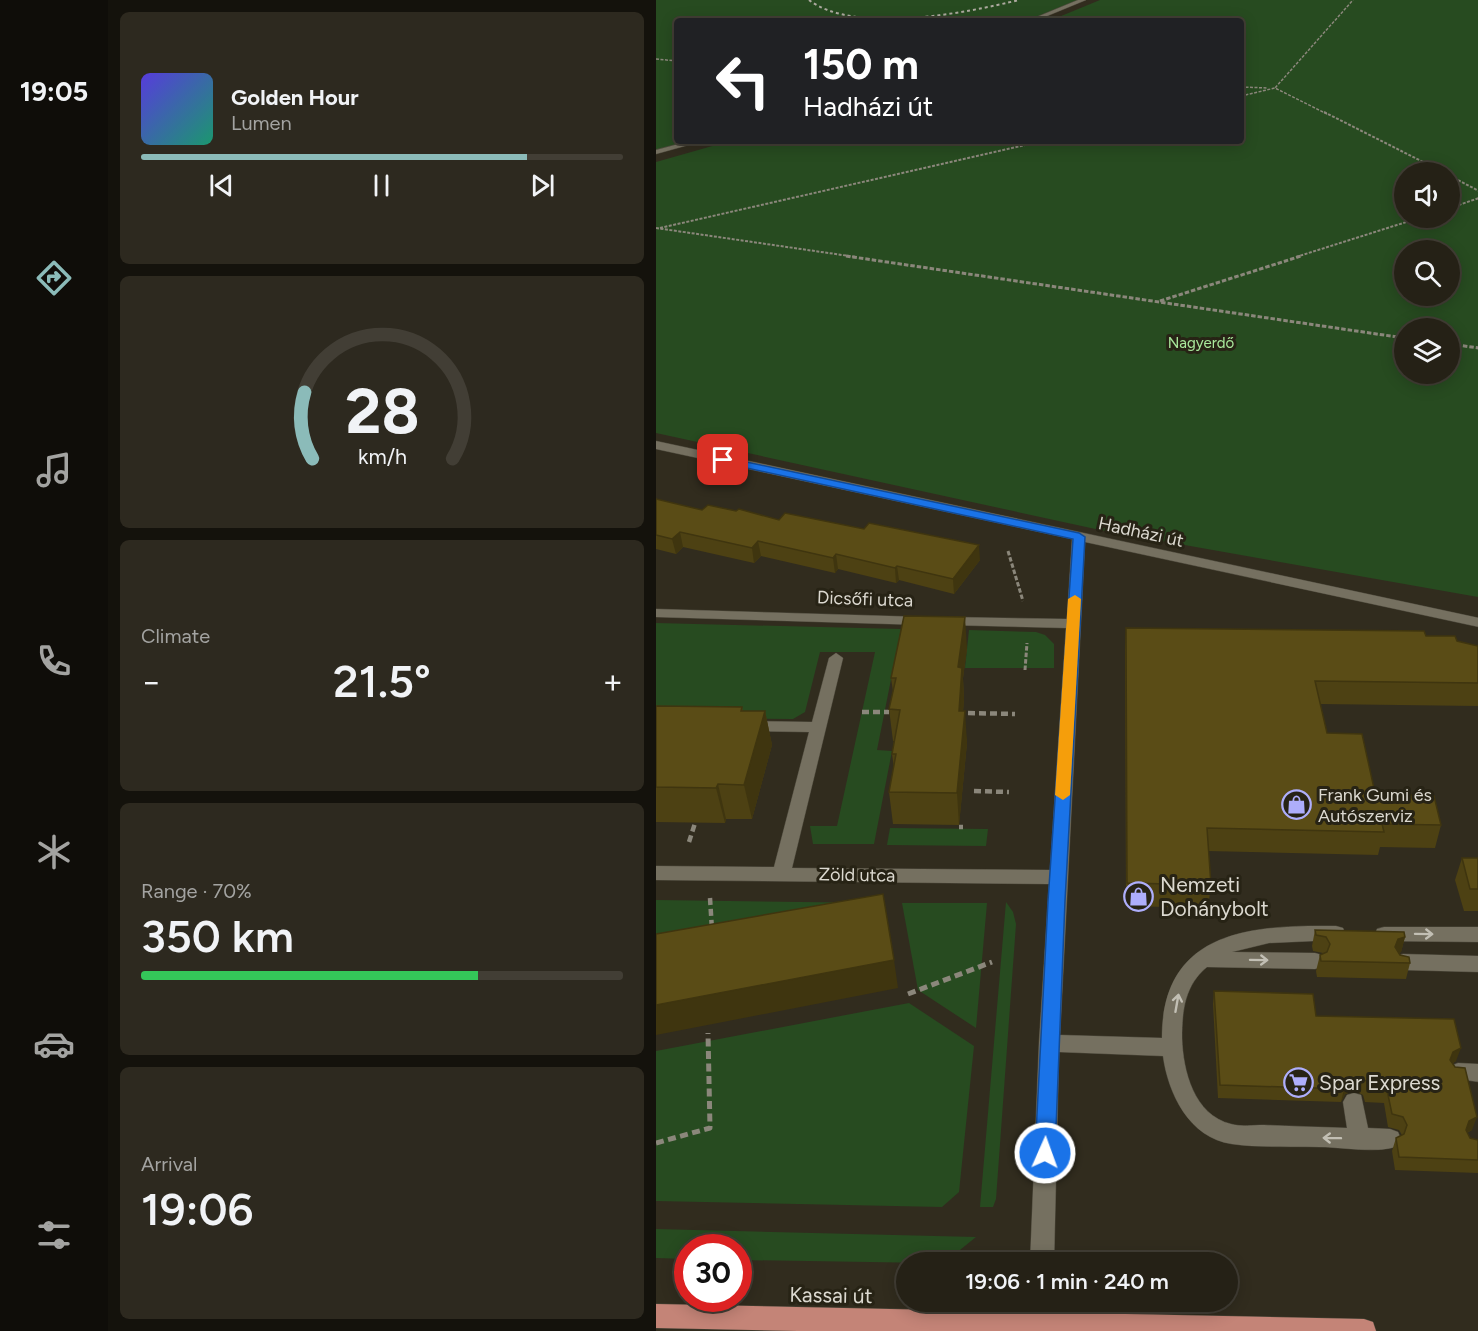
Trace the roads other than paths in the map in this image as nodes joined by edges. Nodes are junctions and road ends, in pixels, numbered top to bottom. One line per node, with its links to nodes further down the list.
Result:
1 (1083, 0): 2 (street)
2 (1038, 18)
3 (687, 144): 4 (street)
4 (656, 152)
5 (656, 446): 6 (street, Hadházi út)
6 (1079, 537): 8 (street, Hadházi út); 9 (street)
7 (656, 613): 9 (street, Dicsőfi utca)
8 (1478, 623)
9 (1073, 624): 15 (street)
10 (836, 658): 12 (street)
11 (733, 726): 12 (street)
12 (818, 727): 14 (street)
13 (656, 873): 14 (street, Zöld utca)
14 (781, 874): 15 (street, Zöld utca)
15 (1058, 877): 21 (street)
16 (1478, 935): 17 (street, one-way to 16)
17 (1203, 959): 18 (street, one-way to 18); 22 (street, one-way to 17)
18 (1315, 962)
19 (1403, 962): 20 (street)
20 (1478, 964)
21 (1049, 1043): 22 (street); 26 (street)
22 (1172, 1047): 24 (street, one-way to 22)
23 (1354, 1102): 24 (street)
24 (1359, 1139): 25 (street)
25 (1390, 1139)
26 (1042, 1252)
27 (1041, 1314): 28 (main road, Kassai út); 29 (main road, Kassai út)
28 (656, 1316)
29 (1364, 1331)

